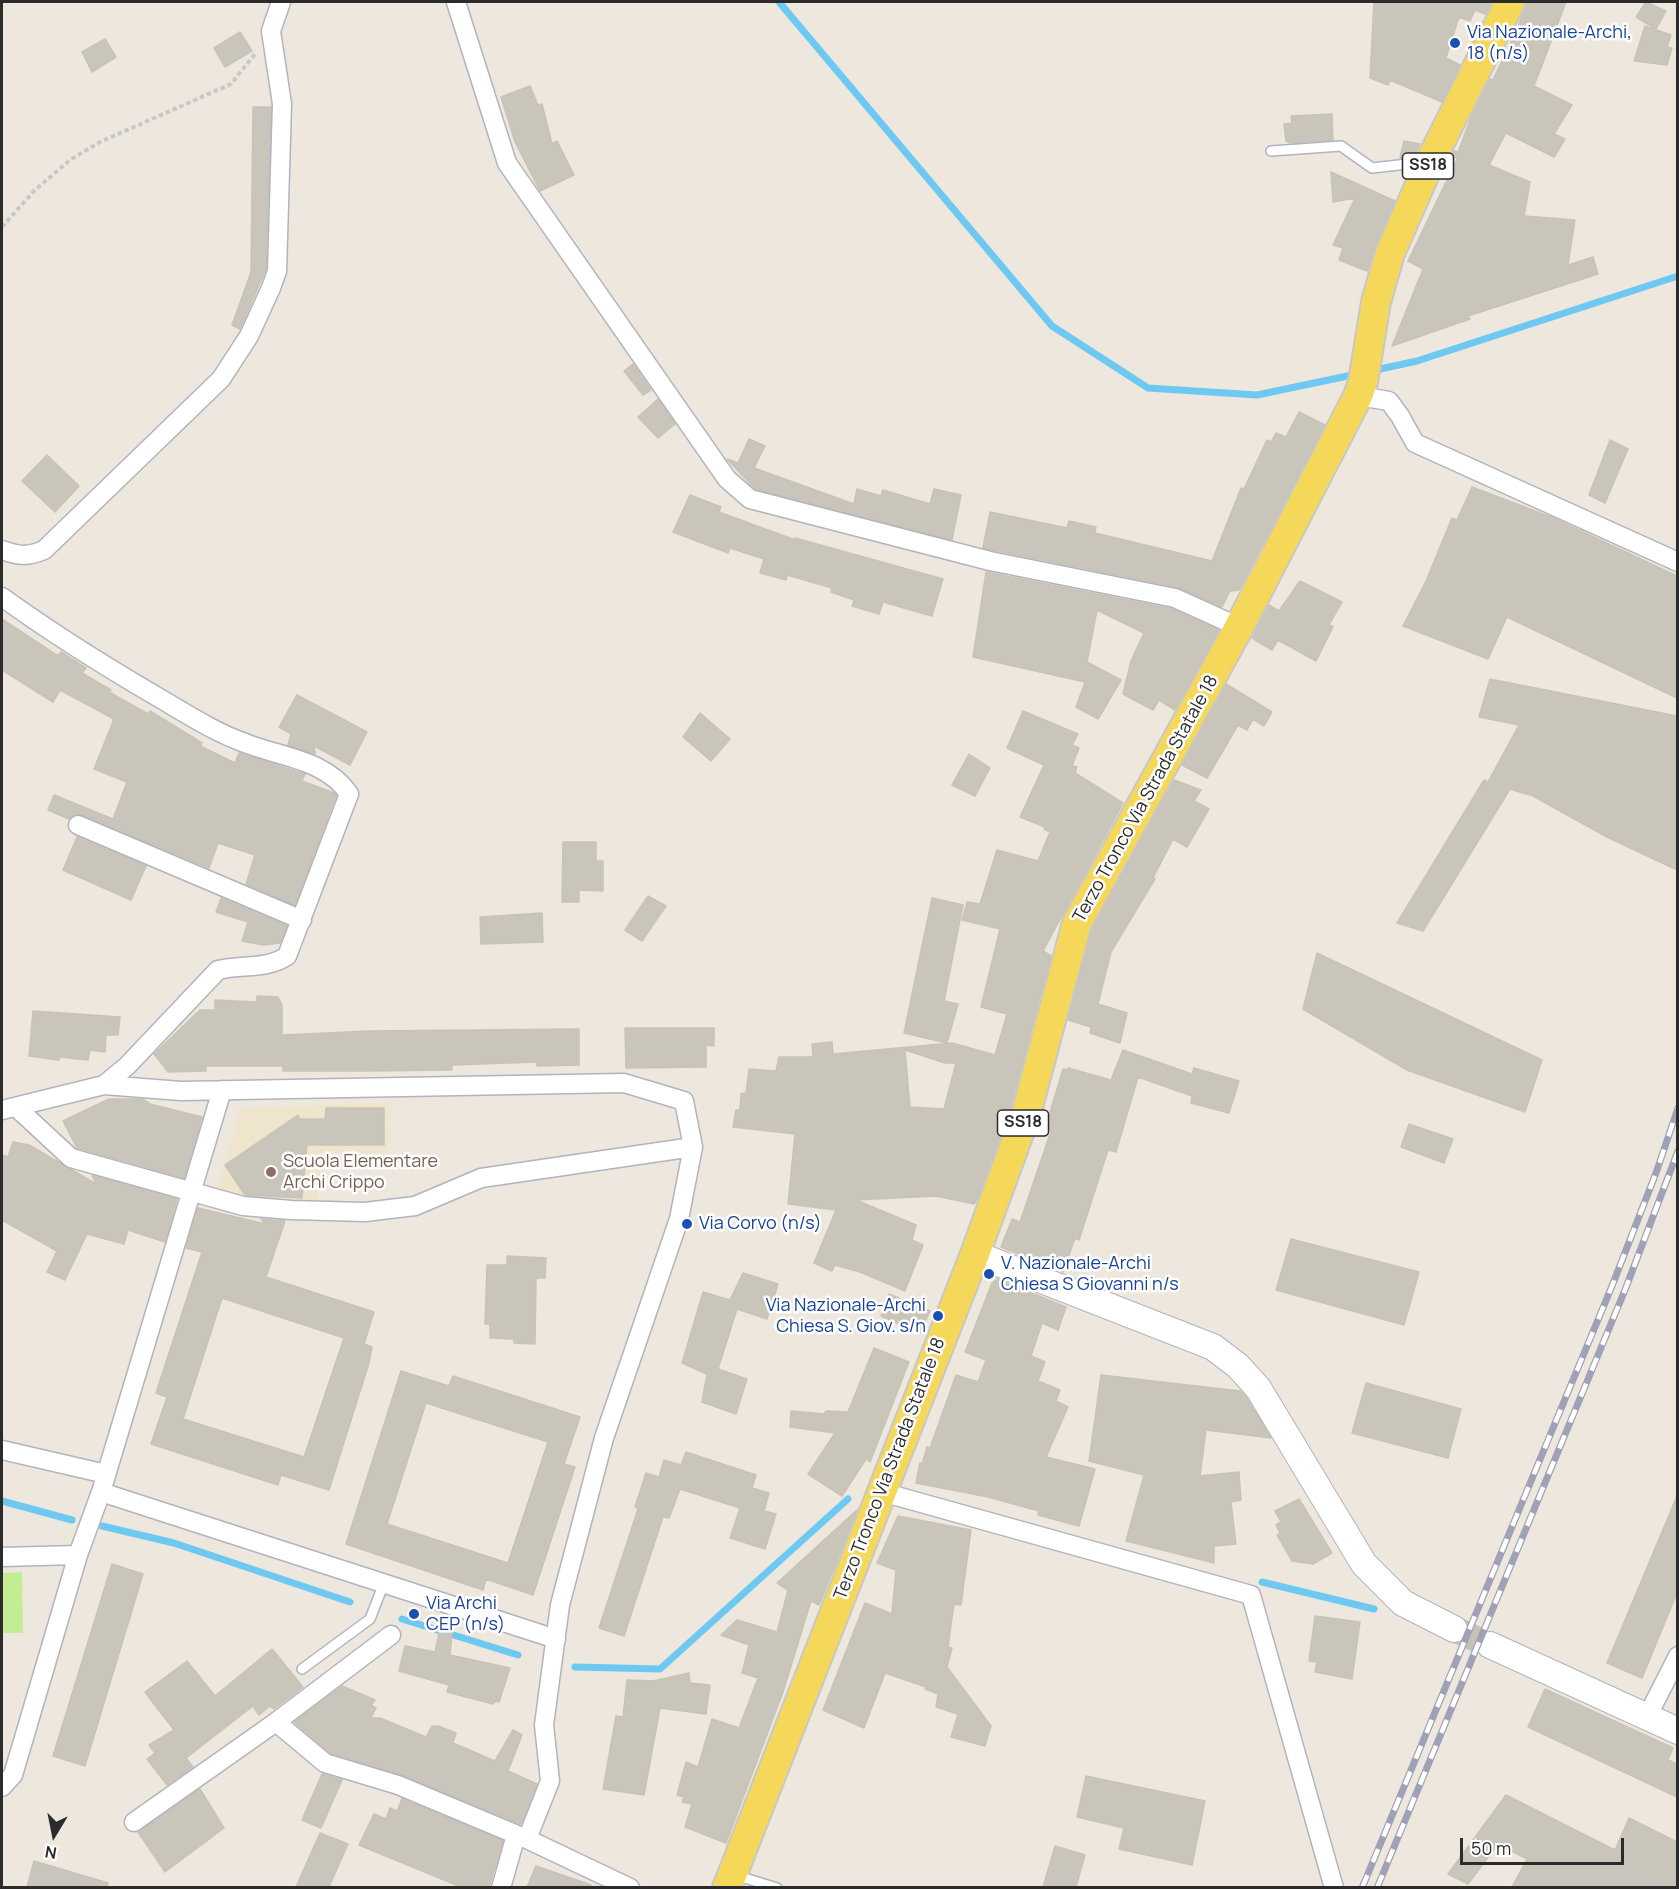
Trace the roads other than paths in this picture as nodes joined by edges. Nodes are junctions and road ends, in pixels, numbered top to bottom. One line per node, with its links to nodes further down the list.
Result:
1 (281, 2): 7 (street)
2 (456, 2): 10 (street)
3 (1510, 2): 5 (main road, Terzo Tronco Via Strada Statale 18 / SS18)
4 (1271, 151): 5 (lane)
5 (1430, 162): 6 (main road, Terzo Tronco Via Strada Statale 18 / SS18)
6 (1360, 389): 8 (street); 10 (main road, Terzo Tronco Via Strada Statale 18 / SS18)
7 (2, 550)
8 (1677, 562)
9 (2, 597): 12 (street)
10 (1239, 627): 20 (main road, Terzo Tronco Via Strada Statale 18 / SS18)
11 (78, 825): 12 (street)
12 (302, 920): 13 (street)
13 (127, 1066): 14 (street); 15 (street)
14 (104, 1085): 15 (street); 17 (street)
15 (131, 1087): 16 (street)
16 (222, 1090): 18 (street); 19 (street)
17 (9, 1109): 19 (street)
18 (693, 1147): 19 (street); 30 (street)
19 (191, 1192): 22 (street)
20 (975, 1254): 24 (main road, Terzo Tronco Via Strada Statale 18 / SS18); 28 (street)
21 (2, 1450): 22 (street)
22 (106, 1474): 23 (street)
23 (101, 1492): 25 (street); 27 (street)
24 (882, 1492): 40 (main road, Terzo Tronco Via Strada Statale 18 / SS18); 44 (street)
25 (78, 1555): 26 (street); 37 (street)
26 (2, 1557)
27 (384, 1583): 30 (street); 33 (lane)
28 (1454, 1629)
29 (391, 1635): 35 (street)
30 (556, 1639): 39 (street)
31 (1490, 1645): 34 (street)
32 (1677, 1656): 34 (street)
33 (303, 1669)
34 (1647, 1717): 36 (street)
35 (276, 1722): 38 (street); 39 (street)
36 (1677, 1731)
37 (2, 1787)
38 (134, 1822)
39 (521, 1837): 41 (street); 42 (street)
40 (730, 1881): 43 (lane)
41 (501, 1887)
42 (630, 1887)
43 (777, 1887)
44 (1334, 1887)

